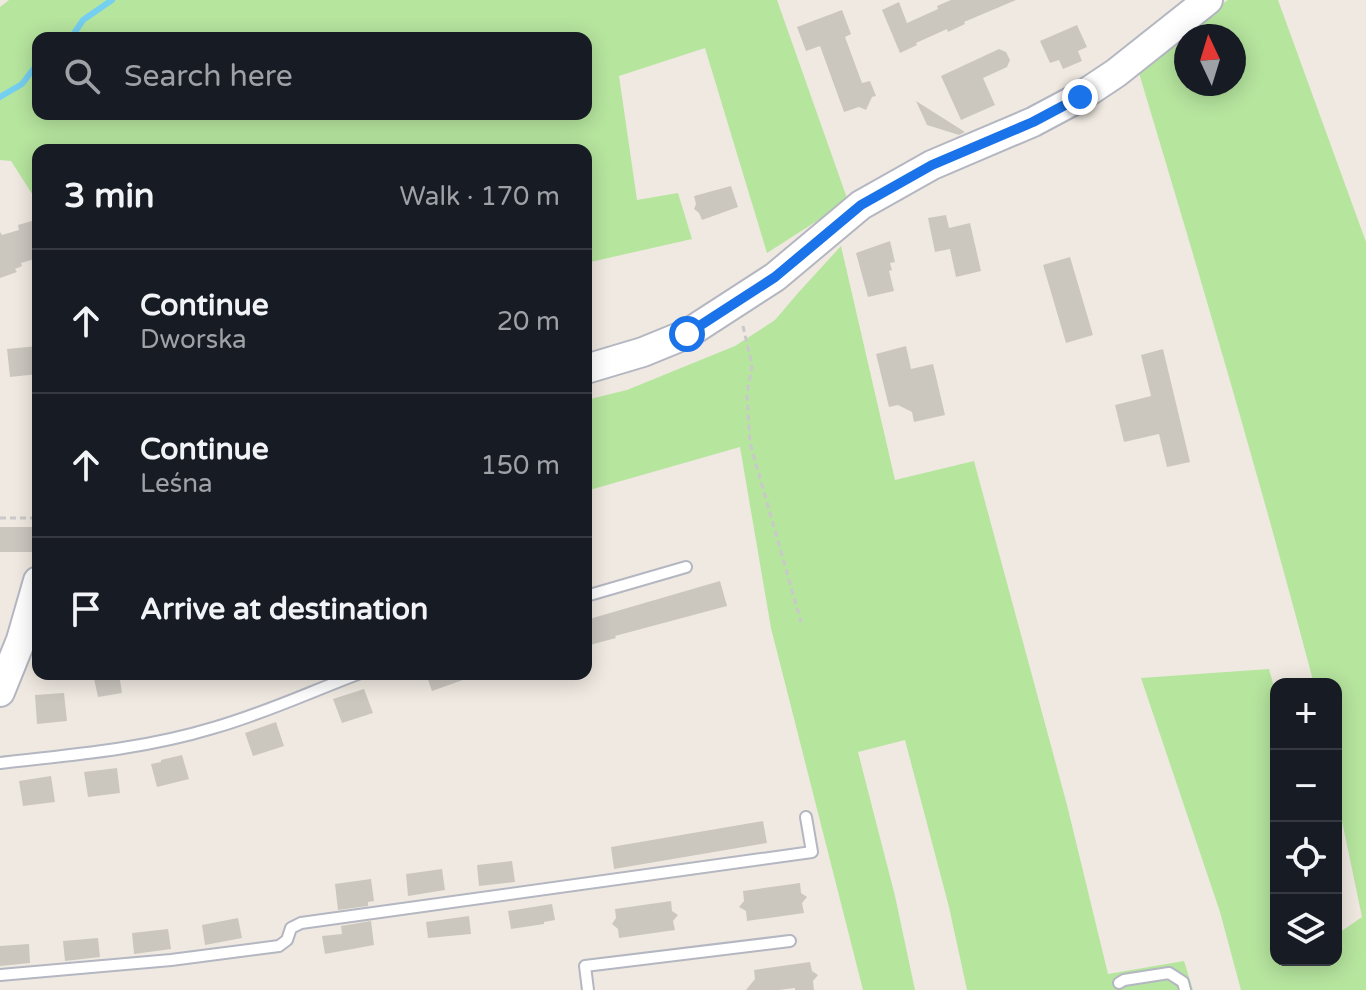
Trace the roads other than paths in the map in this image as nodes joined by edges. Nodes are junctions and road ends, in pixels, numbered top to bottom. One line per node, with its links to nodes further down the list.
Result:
1 (1208, 0): 2 (street)
2 (592, 367)
3 (686, 567): 4 (lane)
4 (592, 594)
5 (32, 602): 7 (street)
6 (342, 680): 8 (lane)
7 (0, 692)
8 (0, 763)
9 (806, 817): 11 (lane)
10 (790, 941): 13 (lane)
11 (0, 975)
12 (1119, 983): 14 (lane)
13 (588, 990)
14 (1185, 990)

